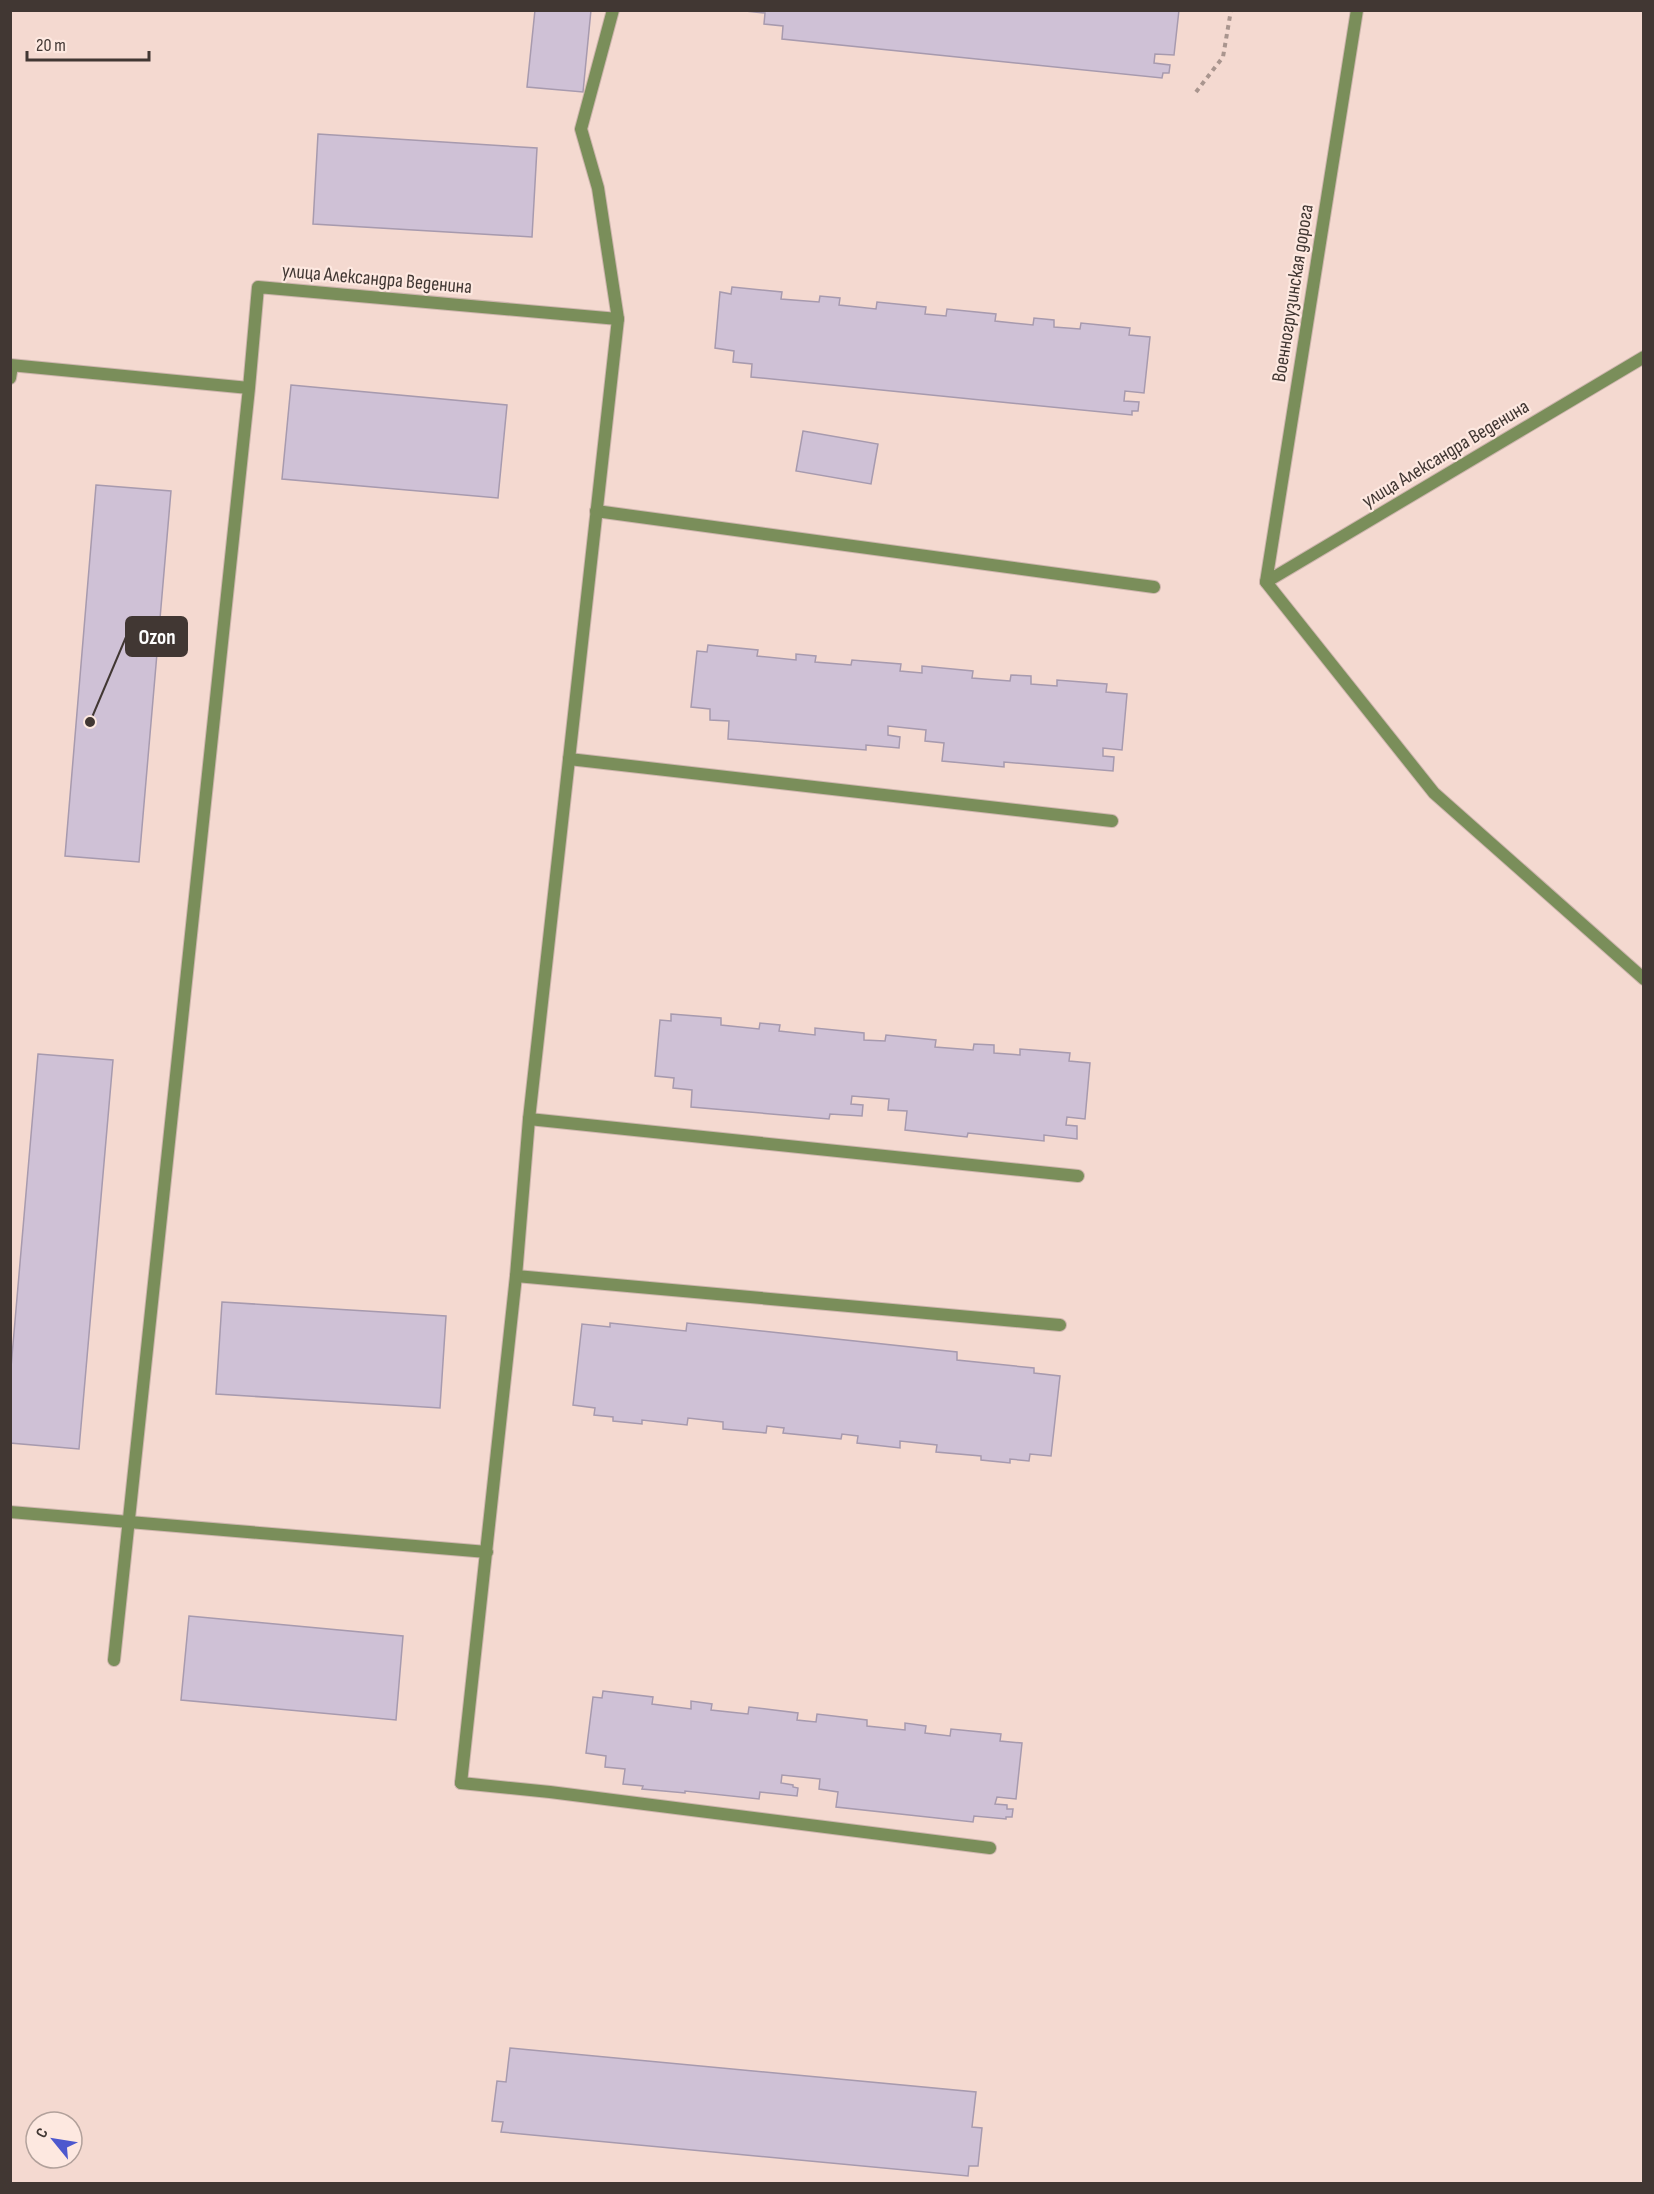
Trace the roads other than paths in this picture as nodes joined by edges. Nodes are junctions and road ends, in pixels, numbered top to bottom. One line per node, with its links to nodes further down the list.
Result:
1 (614, 10): 3 (street)
2 (1357, 10): 8 (street, Военногрузинская дорога)
3 (618, 319): 6 (street, улица Александра Веденина); 7 (street)
4 (1644, 357): 8 (street, улица Александра Веденина)
5 (11, 370): 6 (street)
6 (249, 388): 18 (street)
7 (596, 511): 9 (street); 10 (street)
8 (1266, 582): 12 (street)
9 (1154, 587)
10 (569, 759): 11 (street); 13 (street)
11 (1112, 821)
12 (1644, 979)
13 (529, 1119): 14 (street); 15 (street)
14 (1078, 1176)
15 (516, 1276): 16 (street); 19 (street)
16 (1060, 1325)
17 (10, 1512): 18 (street)
18 (129, 1521): 19 (street); 20 (street)
19 (487, 1552): 21 (street)
20 (114, 1660)
21 (990, 1848)

